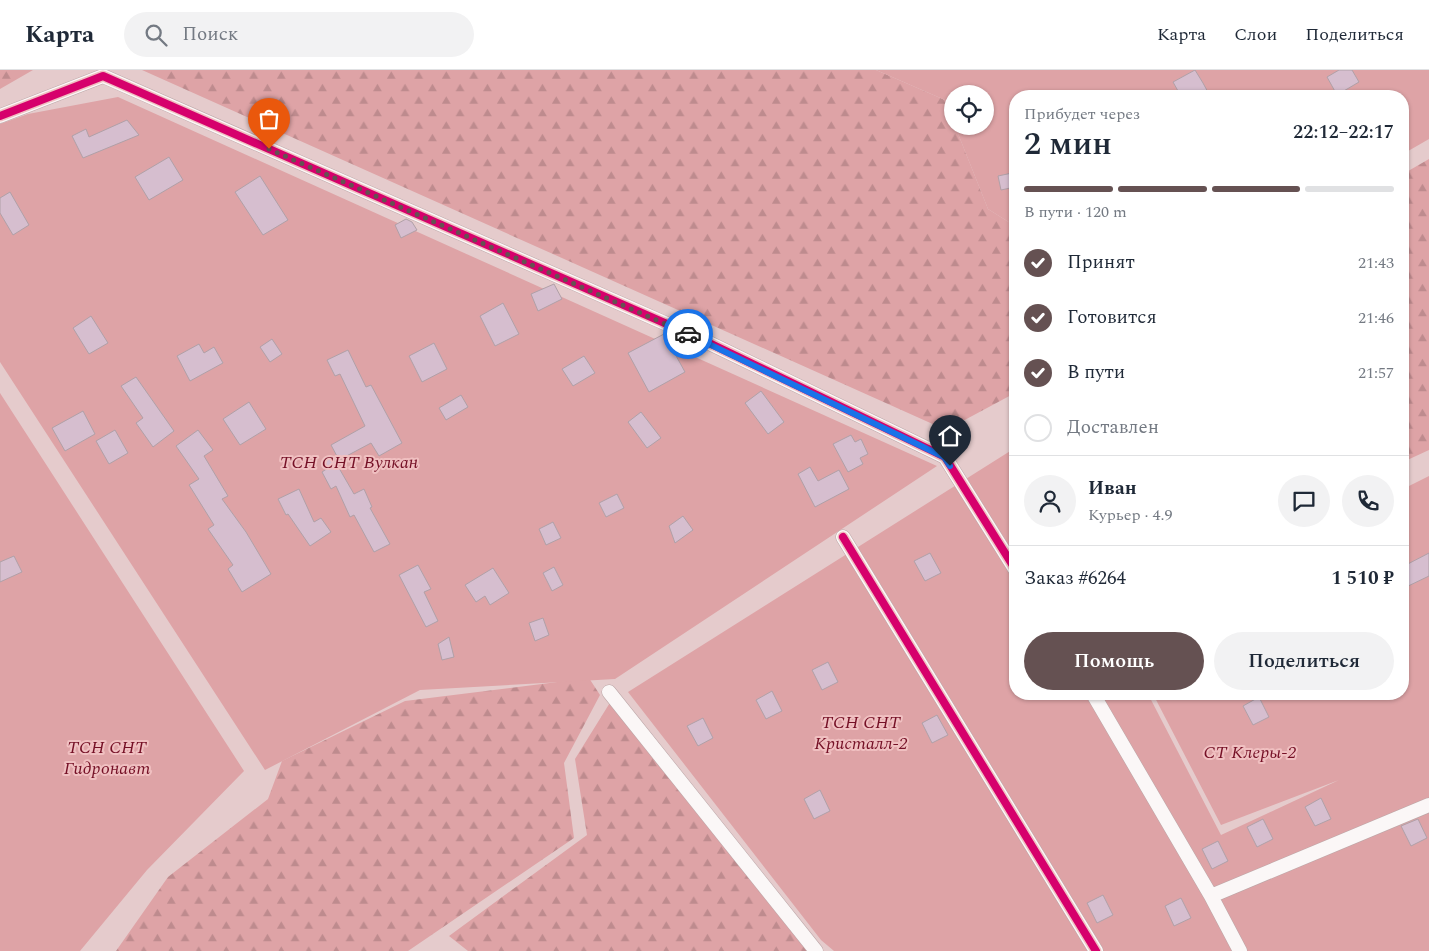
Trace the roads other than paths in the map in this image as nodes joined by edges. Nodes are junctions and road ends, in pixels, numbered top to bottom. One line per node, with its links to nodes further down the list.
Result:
1 (0, 116): 3 (street)
2 (843, 537): 9 (street)
3 (1009, 560)
4 (609, 692): 8 (street)
5 (1097, 700): 7 (street)
6 (1429, 805): 7 (street)
7 (1211, 896): 10 (street)
8 (816, 951)
9 (1096, 951)
10 (1240, 951)

